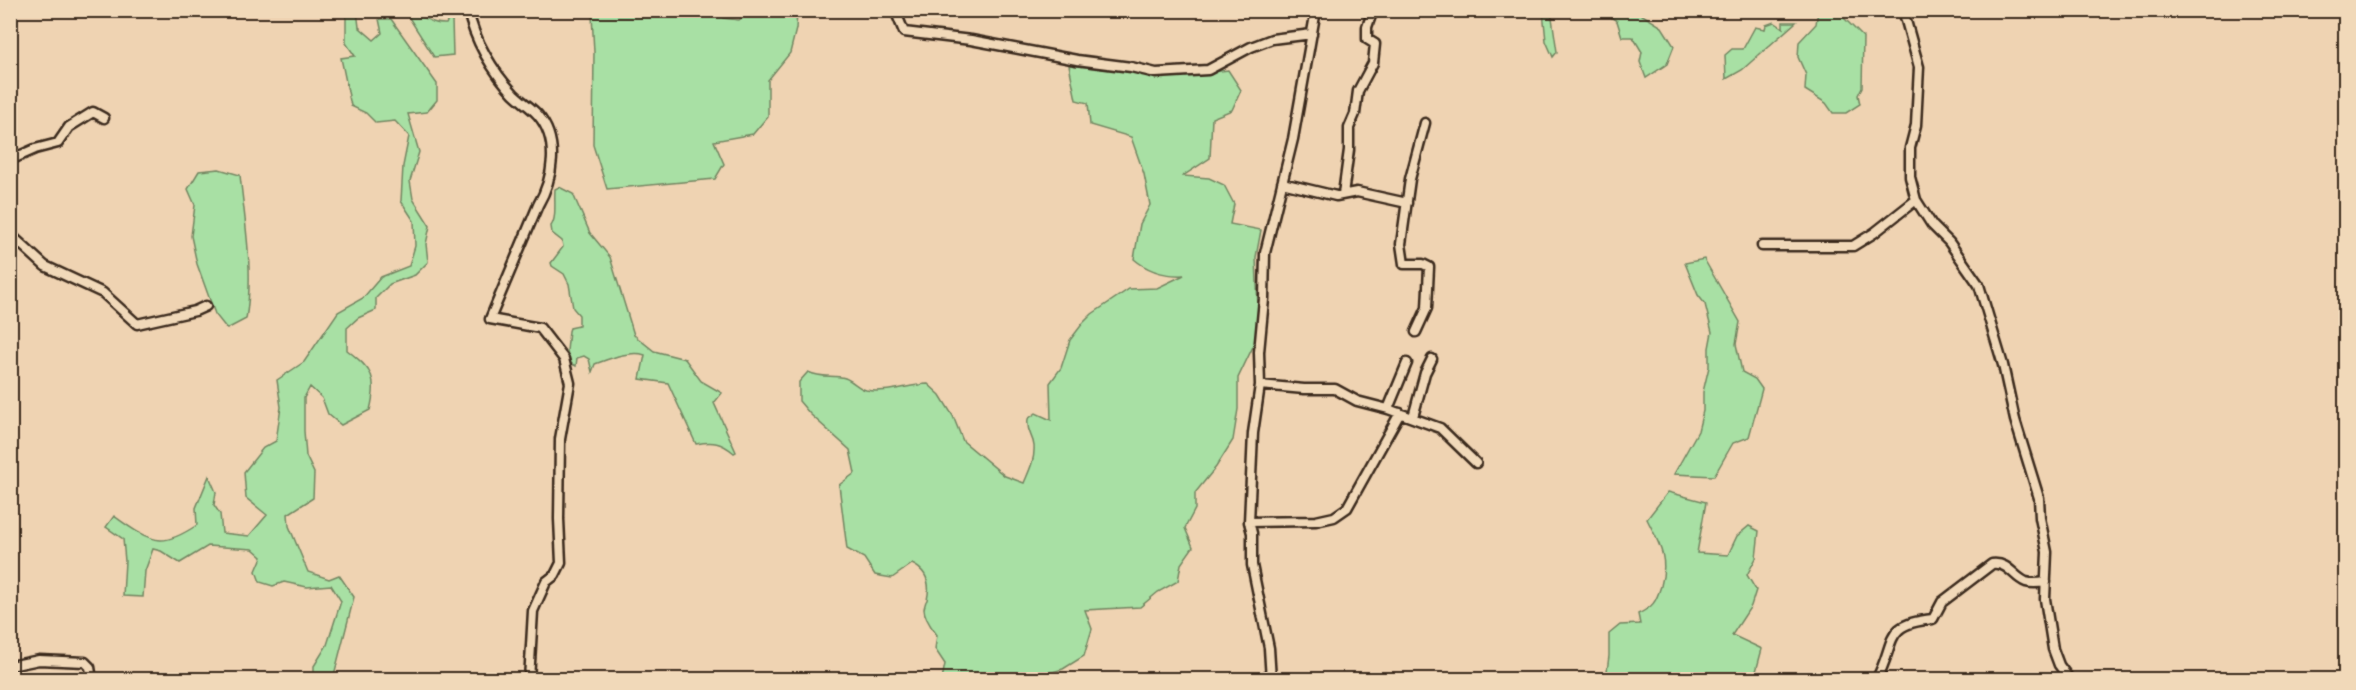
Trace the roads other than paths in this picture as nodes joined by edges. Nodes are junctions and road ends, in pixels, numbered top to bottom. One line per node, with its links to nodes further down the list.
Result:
1 (468, 10): 29 (street)
2 (896, 10): 6 (street)
3 (1316, 10): 6 (street)
4 (1373, 10): 11 (street)
5 (1903, 10): 12 (street)
6 (1312, 34): 10 (street)
7 (104, 118): 9 (street)
8 (1425, 123): 13 (street)
9 (10, 160)
10 (1282, 183): 11 (street); 20 (street)
11 (1343, 194): 13 (street)
12 (1916, 200): 15 (street); 26 (street)
13 (1407, 203): 17 (street)
14 (10, 234): 16 (street)
15 (1762, 246)
16 (206, 306)
17 (1416, 332)
18 (1432, 359): 23 (street)
19 (1407, 363): 21 (street)
20 (1260, 385): 21 (street); 25 (street)
21 (1388, 409): 22 (street)
22 (1400, 413): 23 (street); 25 (street)
23 (1413, 417): 24 (street)
24 (1476, 463)
25 (1249, 522): 30 (street)
26 (2046, 582): 31 (street); 32 (street)
27 (10, 666): 28 (street)
28 (92, 680)
29 (529, 680)
30 (1271, 680)
31 (1876, 680)
32 (2070, 680)

